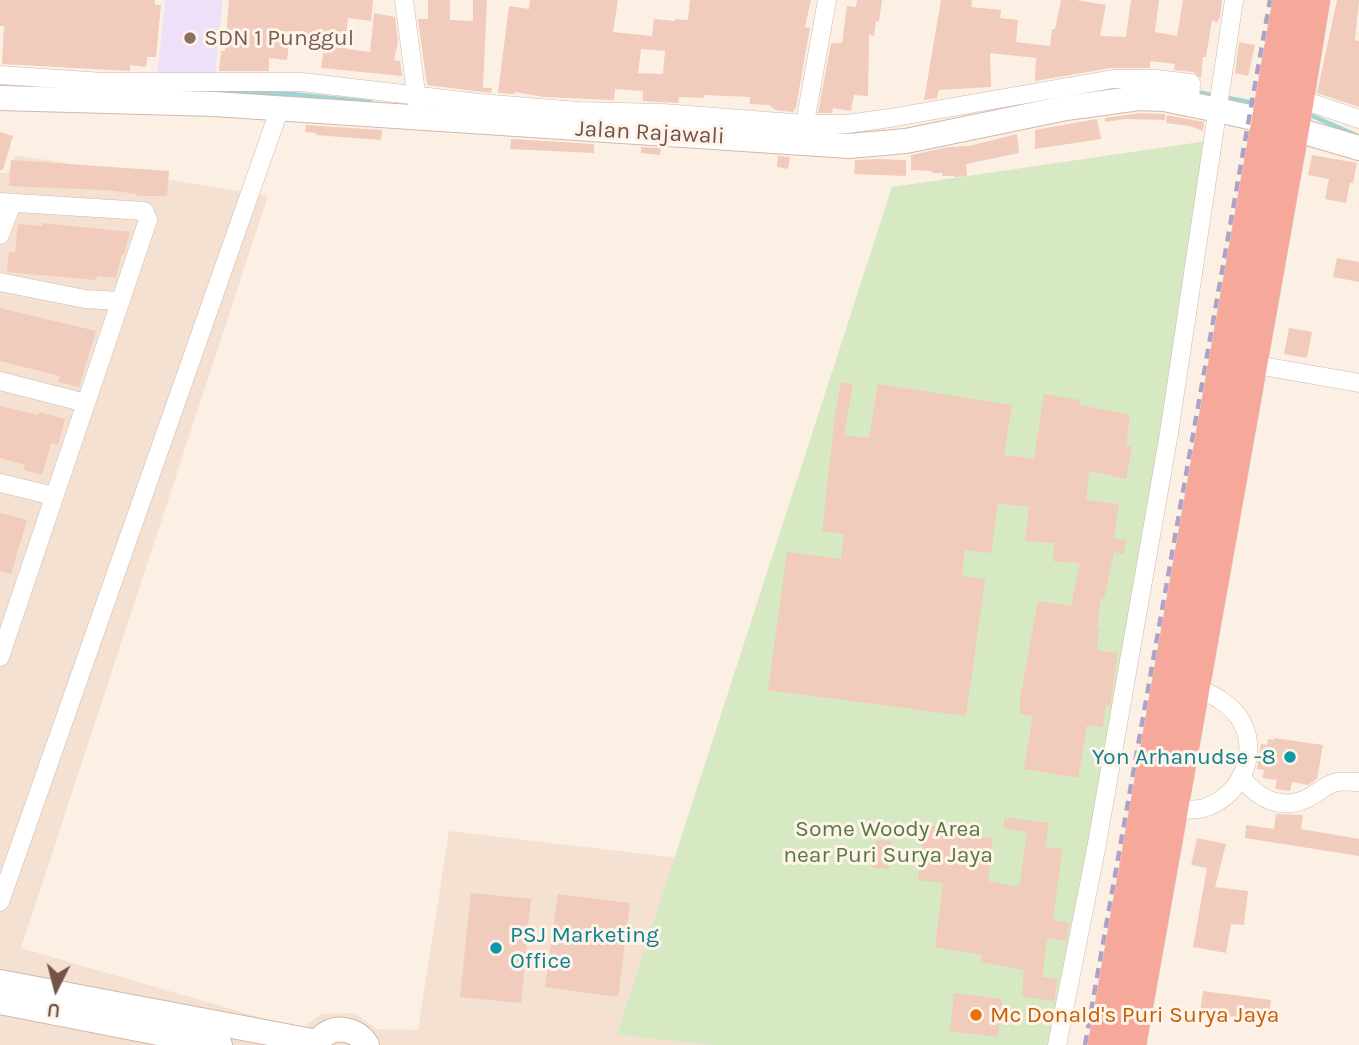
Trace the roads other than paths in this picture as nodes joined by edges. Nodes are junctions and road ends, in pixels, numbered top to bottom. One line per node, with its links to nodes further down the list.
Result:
1 (404, 0): 10 (street)
2 (827, 0): 14 (street)
3 (1234, 0): 9 (street)
4 (1289, 0): 12 (highway)
5 (1314, 0): 12 (highway)
6 (0, 75): 7 (street)
7 (183, 92): 8 (street, Jalan Rajawali); 10 (street); 11 (street, Jalan Rajawali)
8 (0, 98)
9 (1219, 101): 12 (street, Jalan Rajawali); 14 (street, Jalan Rajawali); 40 (street)
10 (418, 107): 11 (street, Jalan Rajawali); 14 (street, Jalan Rajawali)
11 (280, 108): 34 (street)
12 (1284, 112): 13 (street); 15 (street, Jalan Rajawali); 22 (highway)
13 (1359, 118)
14 (803, 134)
15 (1359, 148)
16 (6, 203): 17 (street); 20 (street)
17 (0, 235)
18 (0, 282): 19 (street)
19 (85, 299): 20 (street); 21 (street)
20 (121, 301): 21 (street)
21 (115, 318): 25 (street)
22 (1238, 362): 24 (street); 30 (highway); 41 (highway)
23 (0, 381): 25 (street)
24 (1359, 383)
25 (86, 403): 27 (street)
26 (0, 483): 27 (street)
27 (54, 496): 28 (street)
28 (8, 607): 29 (street)
29 (0, 657)
30 (1194, 685): 31 (street); 33 (highway)
31 (1242, 778): 32 (street); 33 (street)
32 (1359, 782)
33 (1172, 809): 42 (highway)
34 (0, 902)
35 (0, 982): 37 (street)
36 (0, 1002): 38 (street)
37 (316, 1043): 39 (street)
38 (220, 1045)
39 (367, 1045)
40 (1058, 1045)
41 (1104, 1045)
42 (1129, 1045)

